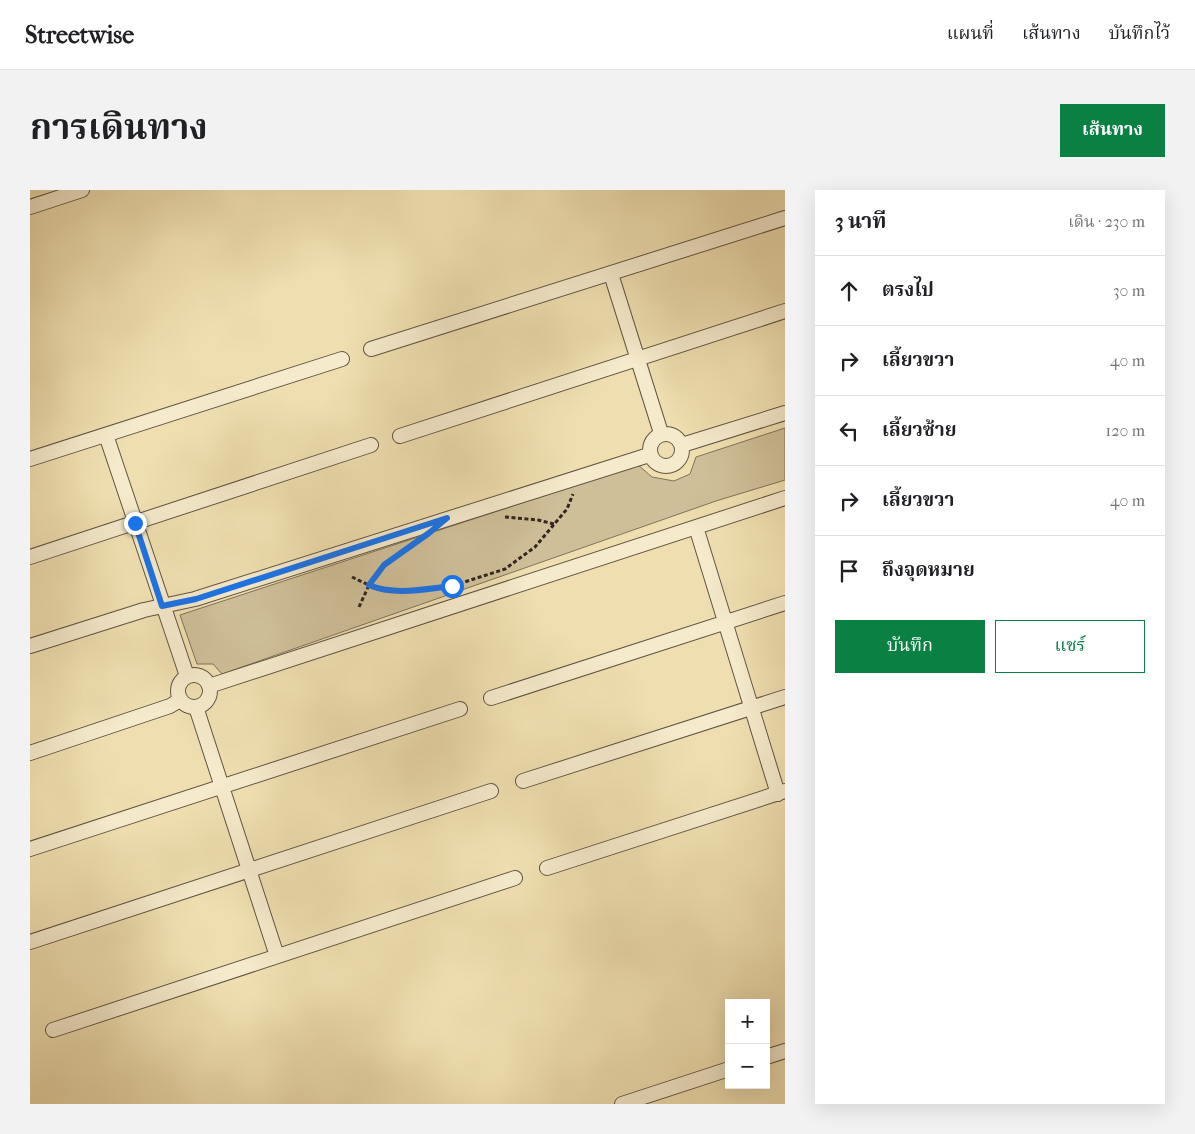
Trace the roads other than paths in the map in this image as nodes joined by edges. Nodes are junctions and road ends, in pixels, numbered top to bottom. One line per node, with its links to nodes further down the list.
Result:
1 (82, 190): 2 (street)
2 (30, 207)
3 (785, 218): 4 (street)
4 (611, 274): 6 (street); 8 (street)
5 (785, 311): 8 (street)
6 (371, 349)
7 (342, 358): 11 (street)
8 (638, 359): 10 (street); 12 (street)
9 (785, 413): 14 (street)
10 (661, 433): 14 (street); 15 (street)
11 (106, 435): 16 (street); 18 (street)
12 (400, 436)
13 (371, 445): 18 (street)
14 (682, 445): 15 (street)
15 (649, 455): 22 (street)
16 (30, 459)
17 (785, 498): 19 (street)
18 (135, 523): 20 (street); 22 (street)
19 (696, 527): 23 (street); 26 (street)
20 (30, 557)
21 (785, 603): 23 (street)
22 (162, 606): 24 (street); 25 (street)
23 (725, 623): 28 (street); 31 (street)
24 (30, 646)
25 (187, 676): 26 (street); 29 (street)
26 (209, 686): 30 (street)
27 (785, 697): 31 (street)
28 (491, 698)
29 (180, 700): 30 (street); 33 (street)
30 (196, 707): 35 (street)
31 (751, 708): 34 (street); 37 (street)
32 (460, 709): 35 (street)
33 (30, 753)
34 (523, 781)
35 (222, 786): 38 (street); 40 (street)
36 (491, 791): 40 (street)
37 (781, 793): 39 (street)
38 (30, 849)
39 (547, 868)
40 (249, 871): 42 (street); 43 (street)
41 (516, 878): 43 (street)
42 (30, 942)
43 (277, 956): 44 (street)
44 (53, 1030)
45 (785, 1051): 46 (street)
46 (770, 1056)
47 (725, 1070): 48 (street)
48 (622, 1104)

